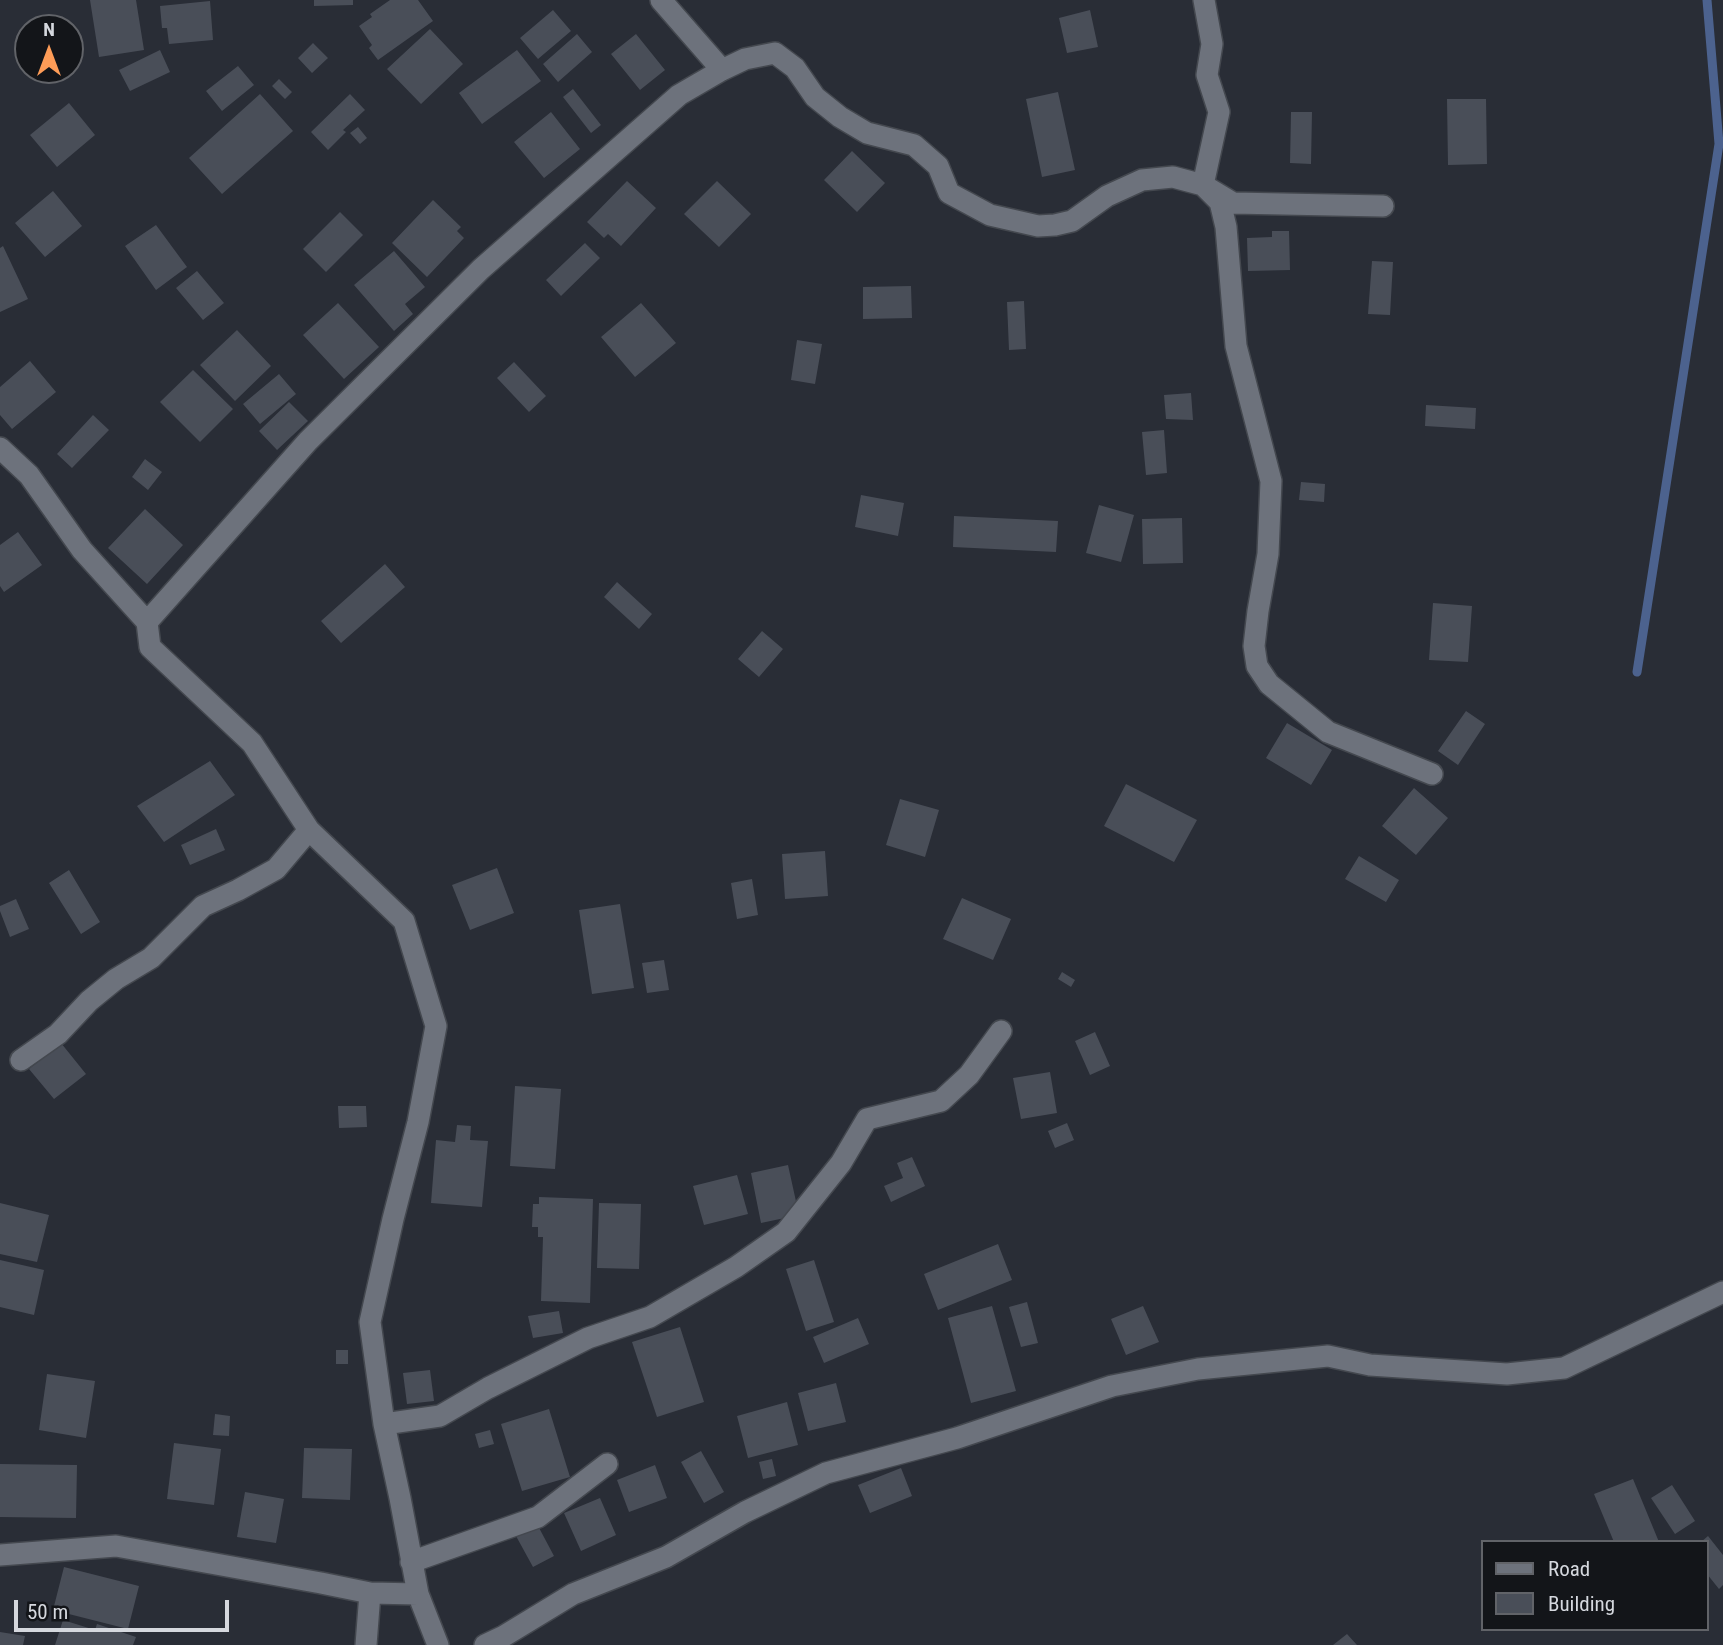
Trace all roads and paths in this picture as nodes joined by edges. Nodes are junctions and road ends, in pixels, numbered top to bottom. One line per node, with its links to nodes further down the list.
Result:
1 (661, 0): 3 (street)
2 (1204, 0): 4 (street)
3 (722, 69): 4 (street); 7 (street)
4 (1203, 186): 5 (street); 8 (street)
5 (1384, 206)
6 (0, 448): 7 (street)
7 (147, 622): 9 (street)
8 (1432, 774)
9 (309, 830): 11 (street); 13 (street)
10 (1001, 1031): 13 (street)
11 (21, 1060)
12 (1723, 1292): 21 (street)
13 (384, 1424): 16 (street)
14 (607, 1464): 16 (street)
15 (0, 1555): 17 (street)
16 (411, 1562): 18 (street)
17 (370, 1594): 18 (street); 19 (street)
18 (418, 1594): 20 (street)
19 (366, 1645)
20 (438, 1645)
21 (485, 1645)

